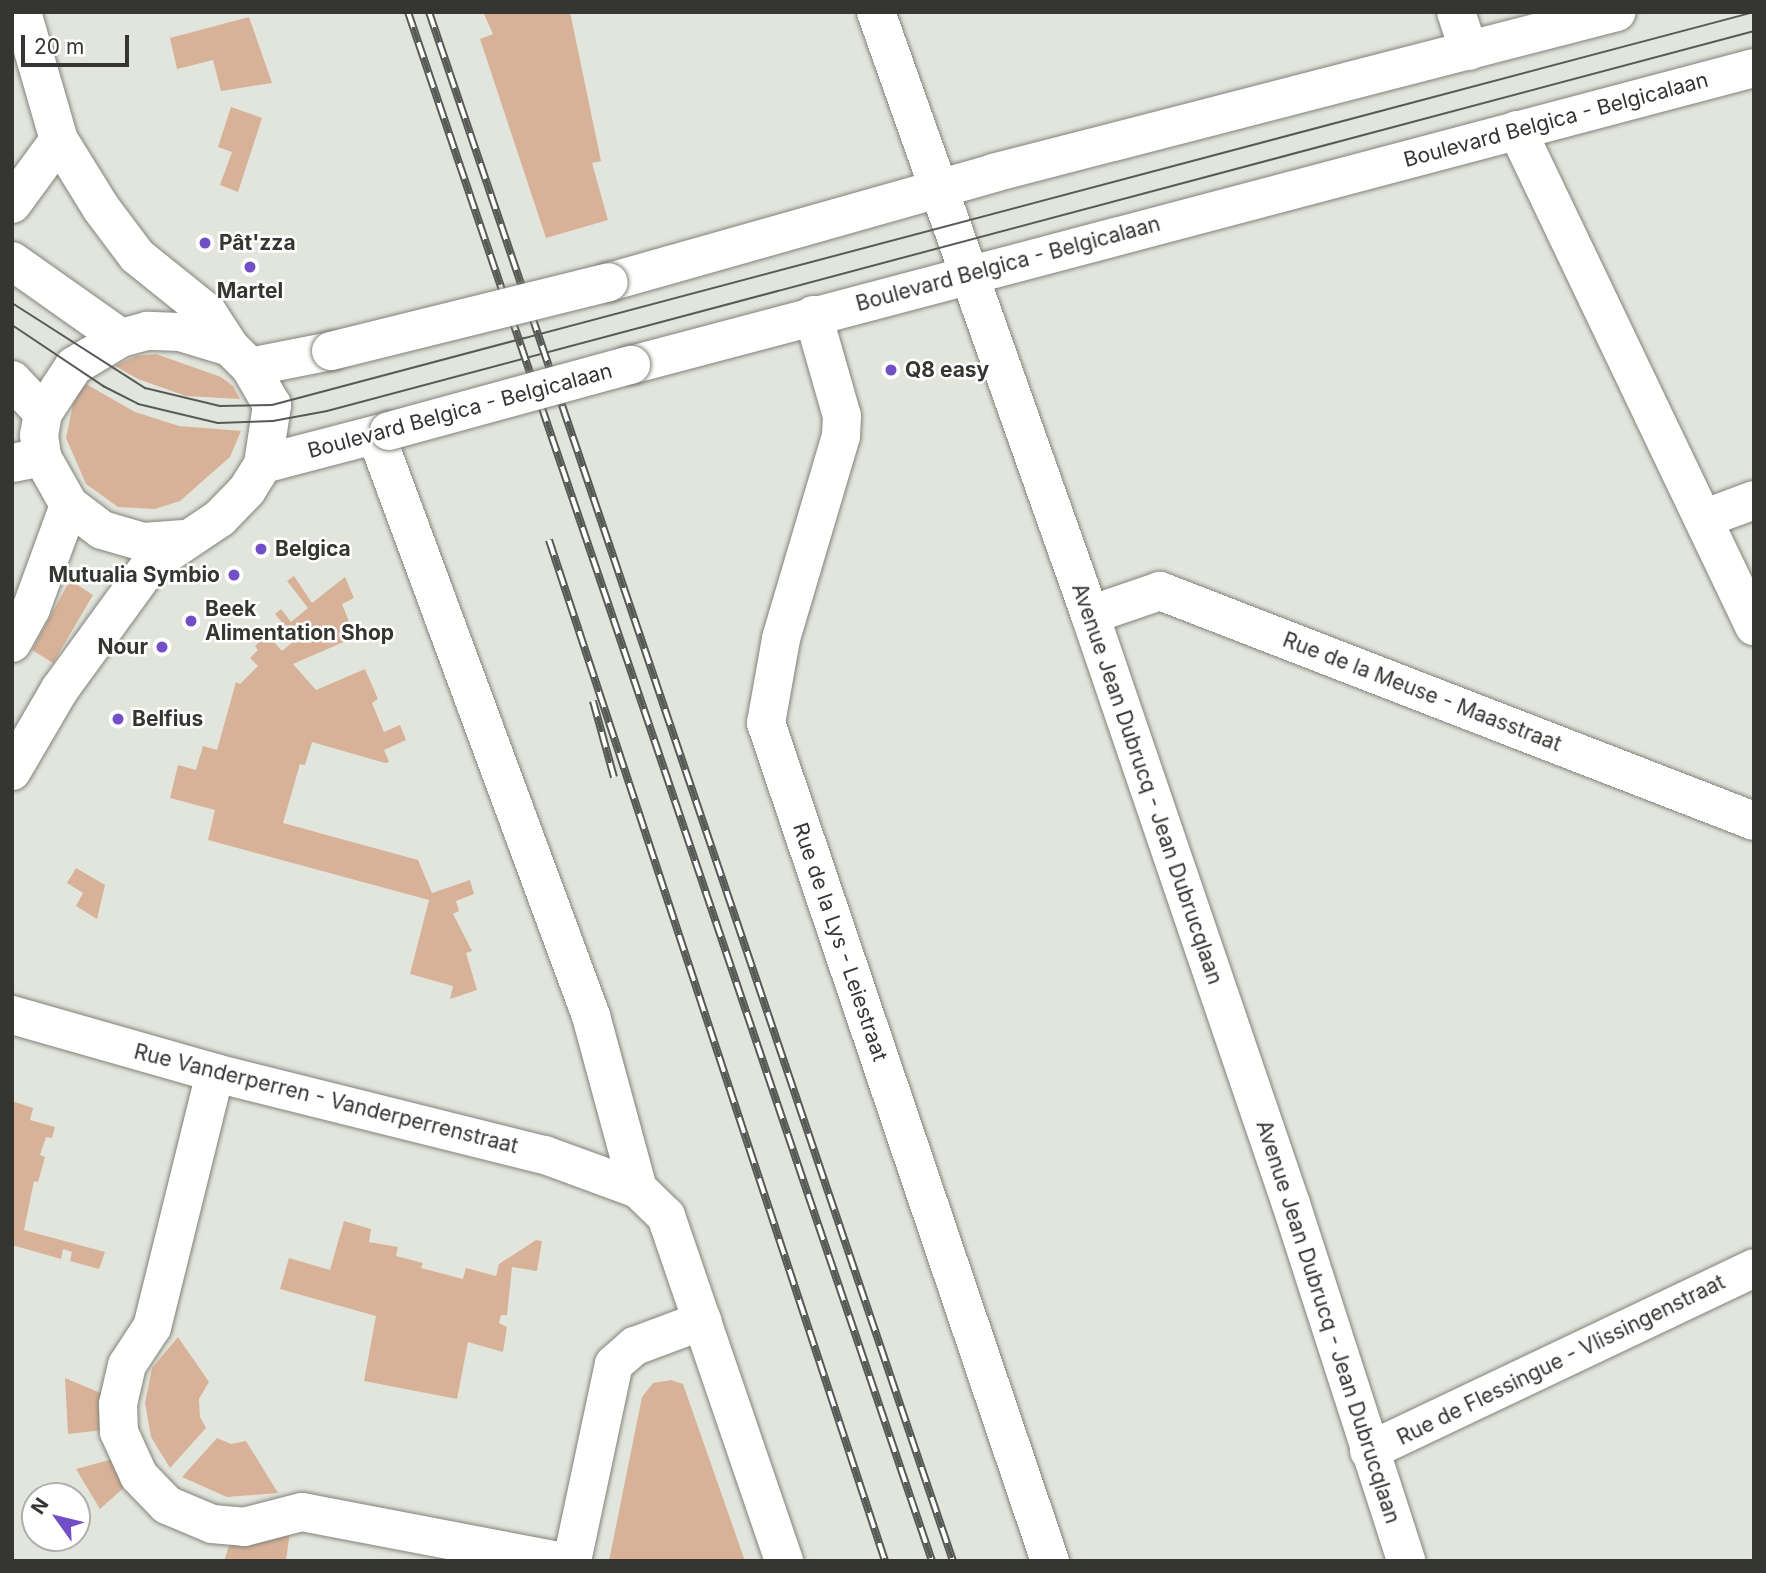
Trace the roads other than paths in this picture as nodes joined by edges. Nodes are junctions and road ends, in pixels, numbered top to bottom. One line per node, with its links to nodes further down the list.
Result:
1 (22, 12): 8 (street)
2 (876, 12): 9 (street, Avenue Jean Dubrucq - Jean Dubrucqlaan)
3 (1456, 12): 5 (street)
4 (1616, 12): 5 (street)
5 (1469, 51): 9 (street)
6 (1754, 68): 7 (street, Boulevard Belgica - Belgicalaan)
7 (1517, 130): 12 (street, Boulevard Belgica - Belgicalaan); 23 (street)
8 (59, 140): 10 (street); 15 (street)
9 (937, 188): 12 (street, Avenue Jean Dubrucq - Jean Dubrucqlaan); 15 (street, bridge)
10 (12, 204)
11 (12, 261): 14 (street)
12 (967, 274): 13 (street, Boulevard Belgica - Belgicalaan); 26 (street, Avenue Jean Dubrucq - Jean Dubrucqlaan)
13 (813, 315): 18 (street, Boulevard Belgica - Belgicalaan, bridge); 40 (street, Rue de la Lys - Leiestraat)
14 (121, 338): 15 (street); 17 (street)
15 (240, 357): 20 (street)
16 (12, 380): 17 (street)
17 (43, 413): 19 (street)
18 (383, 433): 20 (street, Boulevard Belgica - Belgicalaan); 33 (street)
19 (27, 460): 22 (street)
20 (263, 464): 24 (street)
21 (1754, 500): 23 (street)
22 (69, 505): 24 (street); 25 (street)
23 (1703, 519): 27 (street)
24 (184, 539): 29 (street)
25 (22, 598): 28 (street)
26 (1090, 615): 30 (street, Rue de la Meuse - Maasstraat); 36 (street, Avenue Jean Dubrucq - Jean Dubrucqlaan)
27 (1754, 626)
28 (12, 643)
29 (12, 771)
30 (1754, 821)
31 (12, 1016): 32 (street, Rue Vanderperren - Vanderperrenstraat)
32 (215, 1073): 33 (street, Rue Vanderperren - Vanderperrenstraat); 37 (street)
33 (638, 1189): 35 (street)
34 (1754, 1268): 36 (street, Rue de Flessingue - Vlissingenstraat)
35 (702, 1321): 38 (street); 39 (street)
36 (1368, 1451): 41 (street, Avenue Jean Dubrucq - Jean Dubrucqlaan)
37 (559, 1561)
38 (572, 1561)
39 (784, 1561)
40 (1050, 1561)
41 (1406, 1561)

